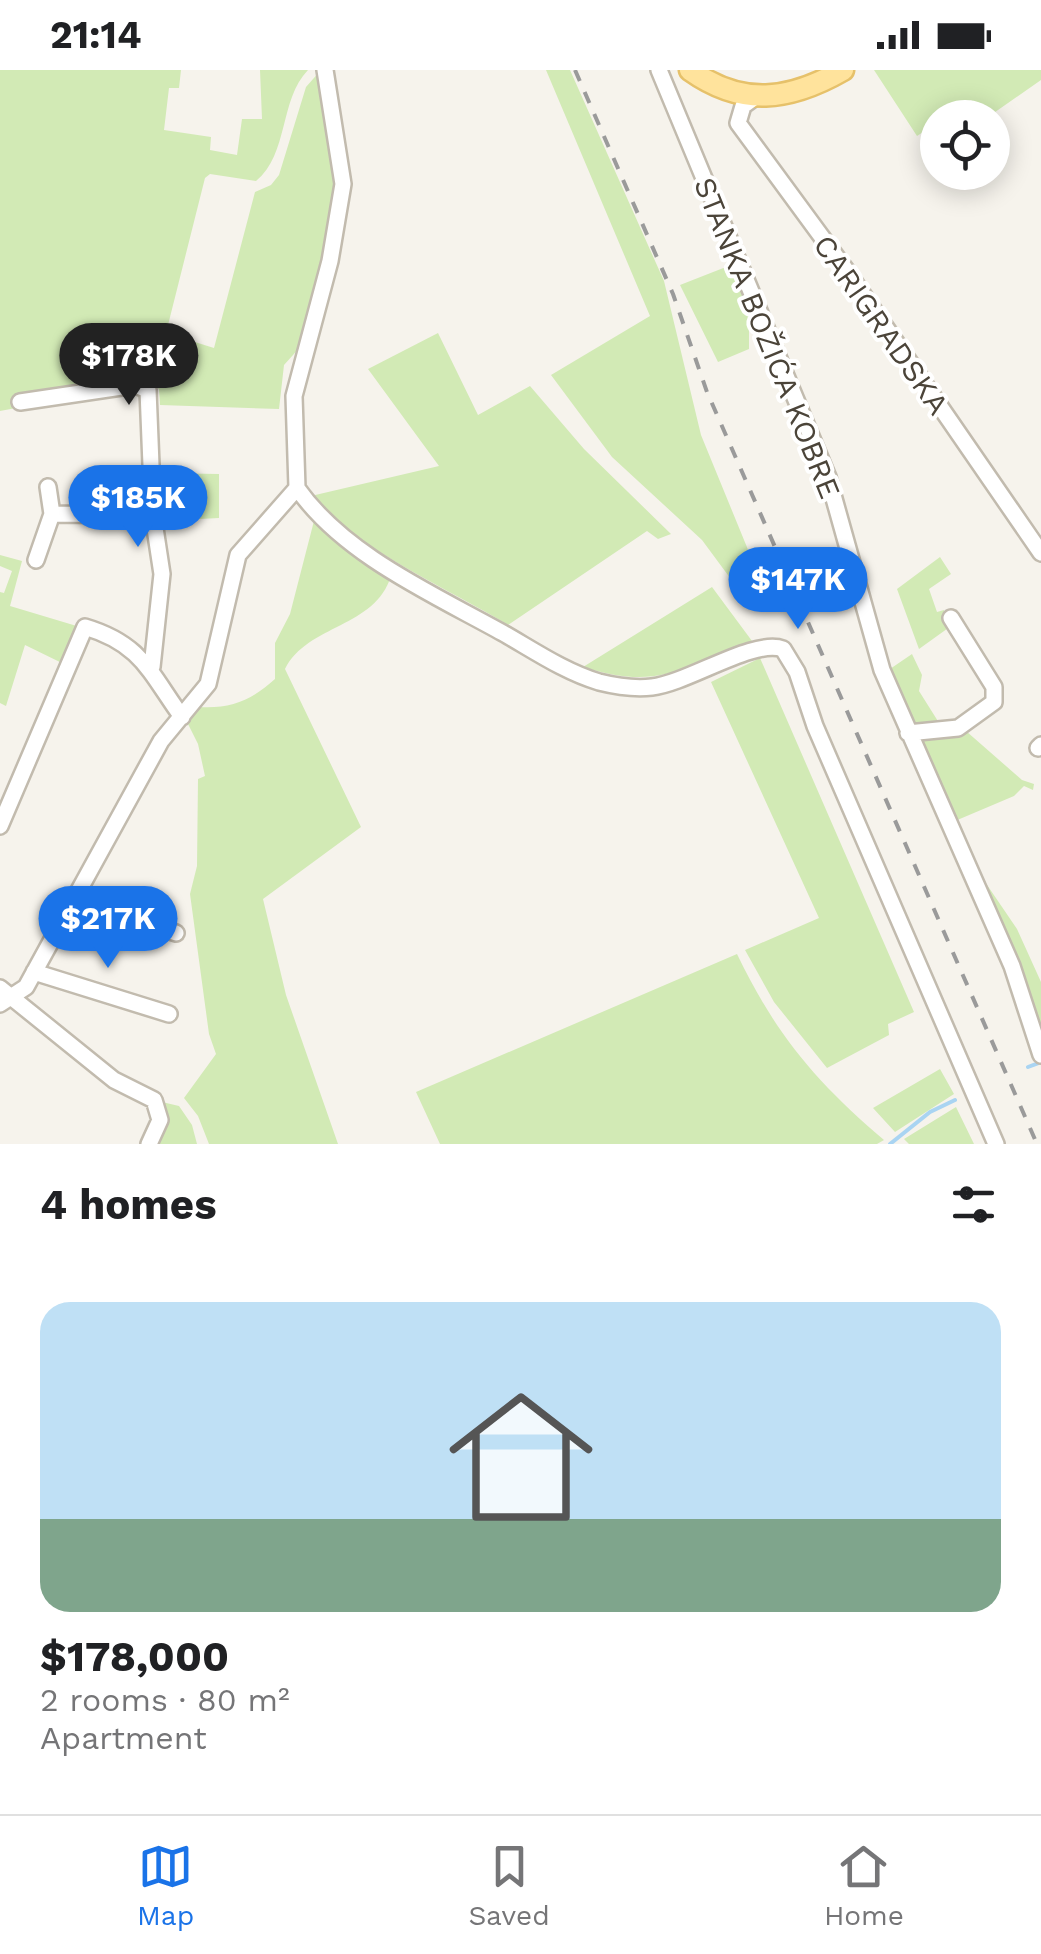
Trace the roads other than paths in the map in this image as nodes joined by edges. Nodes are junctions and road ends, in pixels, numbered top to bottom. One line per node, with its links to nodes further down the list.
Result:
1 (325, 70): 10 (street)
2 (690, 70): 5 (main road)
3 (843, 70): 6 (main road)
4 (662, 73): 18 (street, STANKA BOŽIĆA KOBRE)
5 (713, 86): 6 (main road); 7 (street, CARIGRADSKA)
6 (754, 98): 7 (street)
7 (738, 123): 13 (street, CARIGRADSKA)
8 (20, 402): 12 (street)
9 (48, 487): 11 (street)
10 (297, 488): 17 (street); 27 (street)
11 (52, 514): 12 (street); 14 (street)
12 (152, 515): 16 (street)
13 (1041, 553)
14 (36, 560)
15 (952, 618): 18 (street)
16 (152, 667): 17 (street); 19 (street)
17 (182, 717): 20 (street)
18 (908, 734): 25 (street, STANKA BOŽIĆA KOBRE)
19 (0, 826)
20 (73, 899): 21 (street); 22 (street)
21 (176, 933)
22 (34, 972): 23 (street); 24 (street)
23 (4, 995): 26 (street)
24 (168, 1014)
25 (1041, 1054)
26 (149, 1144)
27 (996, 1144)

